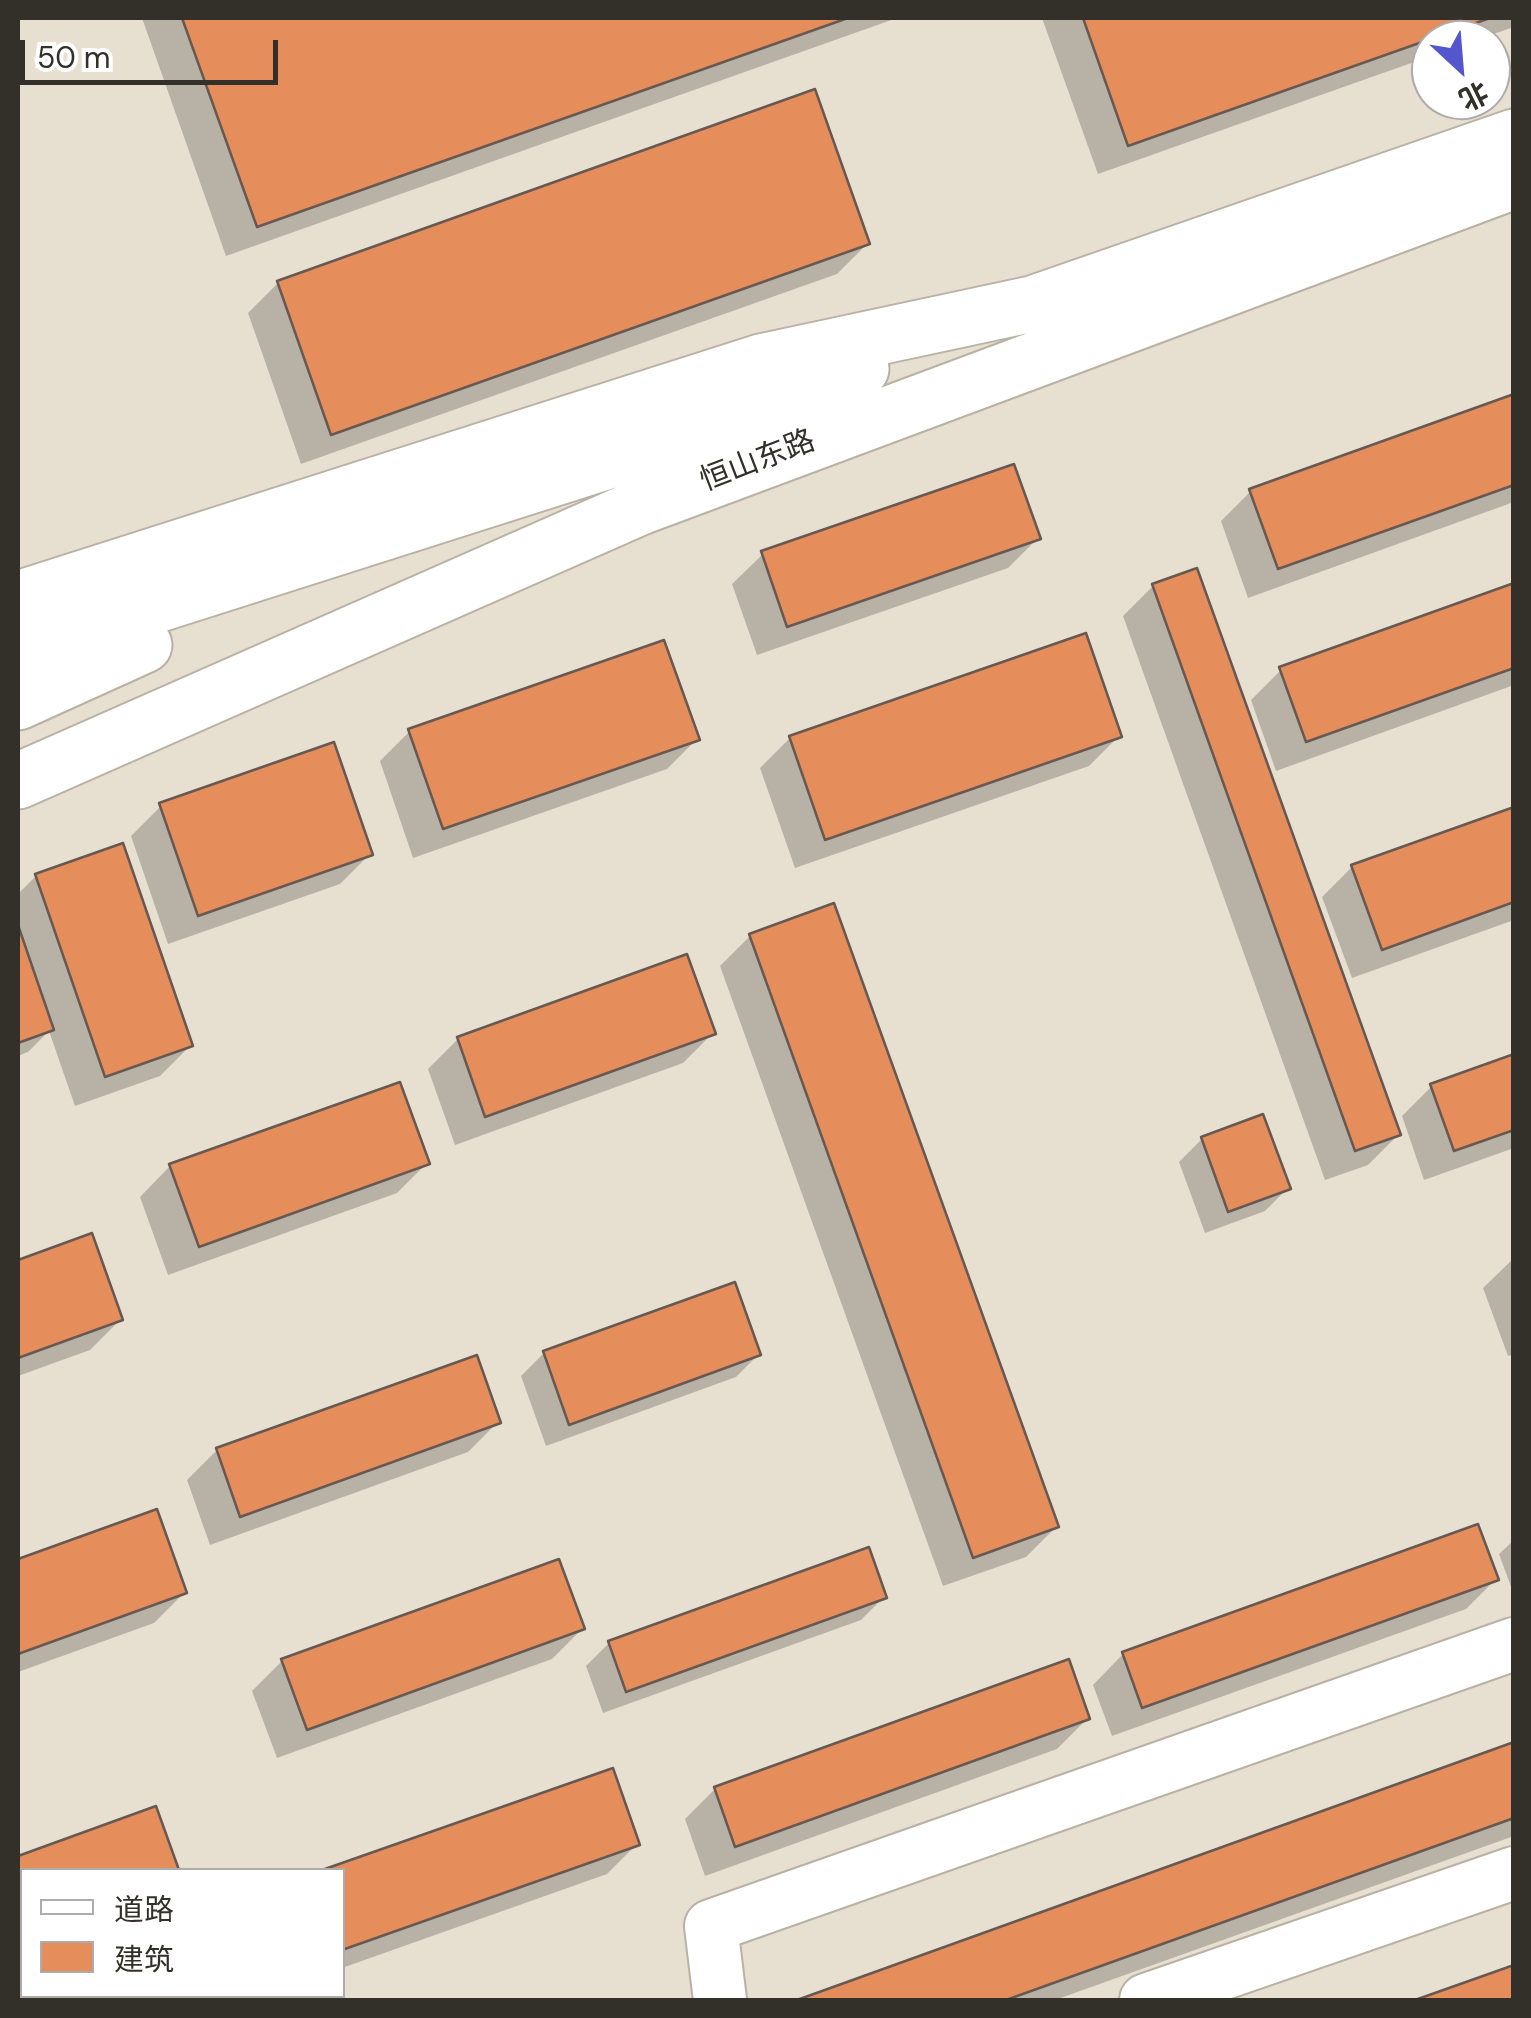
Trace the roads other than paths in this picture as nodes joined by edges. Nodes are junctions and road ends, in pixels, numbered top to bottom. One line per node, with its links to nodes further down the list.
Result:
1 (1514, 137): 3 (main road)
2 (1514, 181): 4 (main road, 恒山东路)
3 (1032, 304): 5 (main road); 7 (main road)
4 (913, 403): 6 (main road); 10 (main road, 恒山东路)
5 (18, 599)
6 (144, 645): 8 (main road); 9 (main road)
7 (18, 648)
8 (18, 684)
9 (18, 702)
10 (18, 781)
11 (1514, 1644): 14 (street)
12 (1514, 1873): 13 (street)
13 (1254, 1983): 15 (street)
14 (720, 2000)
15 (1146, 2000)

